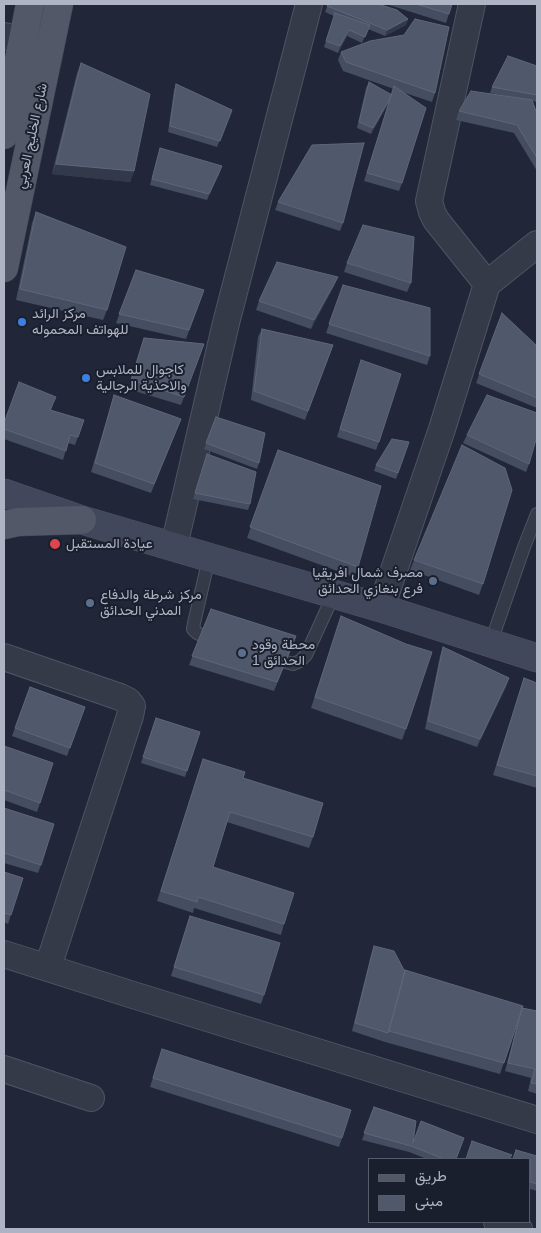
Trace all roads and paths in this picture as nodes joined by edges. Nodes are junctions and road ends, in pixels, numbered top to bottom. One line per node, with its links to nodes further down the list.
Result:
1 (30, 4): 5 (main road, شارع الخليج العربي)
2 (59, 4): 8 (main road, شارع الخليج العربي)
3 (309, 4): 14 (street)
4 (472, 4): 9 (street)
5 (14, 38): 6 (main road, شارع الخليج العربي)
6 (4, 135)
7 (537, 244): 9 (street)
8 (4, 268)
9 (487, 284): 17 (street)
10 (4, 493): 12 (main road)
11 (537, 514): 19 (lane)
12 (82, 520): 13 (main road); 14 (main road)
13 (4, 525)
14 (174, 546): 15 (main road)
15 (209, 558): 16 (main road); 18 (lane)
16 (334, 594): 17 (main road); 22 (lane)
17 (381, 608): 19 (main road)
18 (201, 635)
19 (491, 642): 21 (main road)
20 (4, 657): 24 (street)
21 (537, 658)
22 (286, 662)
23 (4, 954): 24 (street)
24 (48, 967): 27 (street)
25 (4, 1069): 26 (street)
26 (91, 1098)
27 (537, 1120)
28 (500, 1223): 29 (street)
29 (519, 1229)

